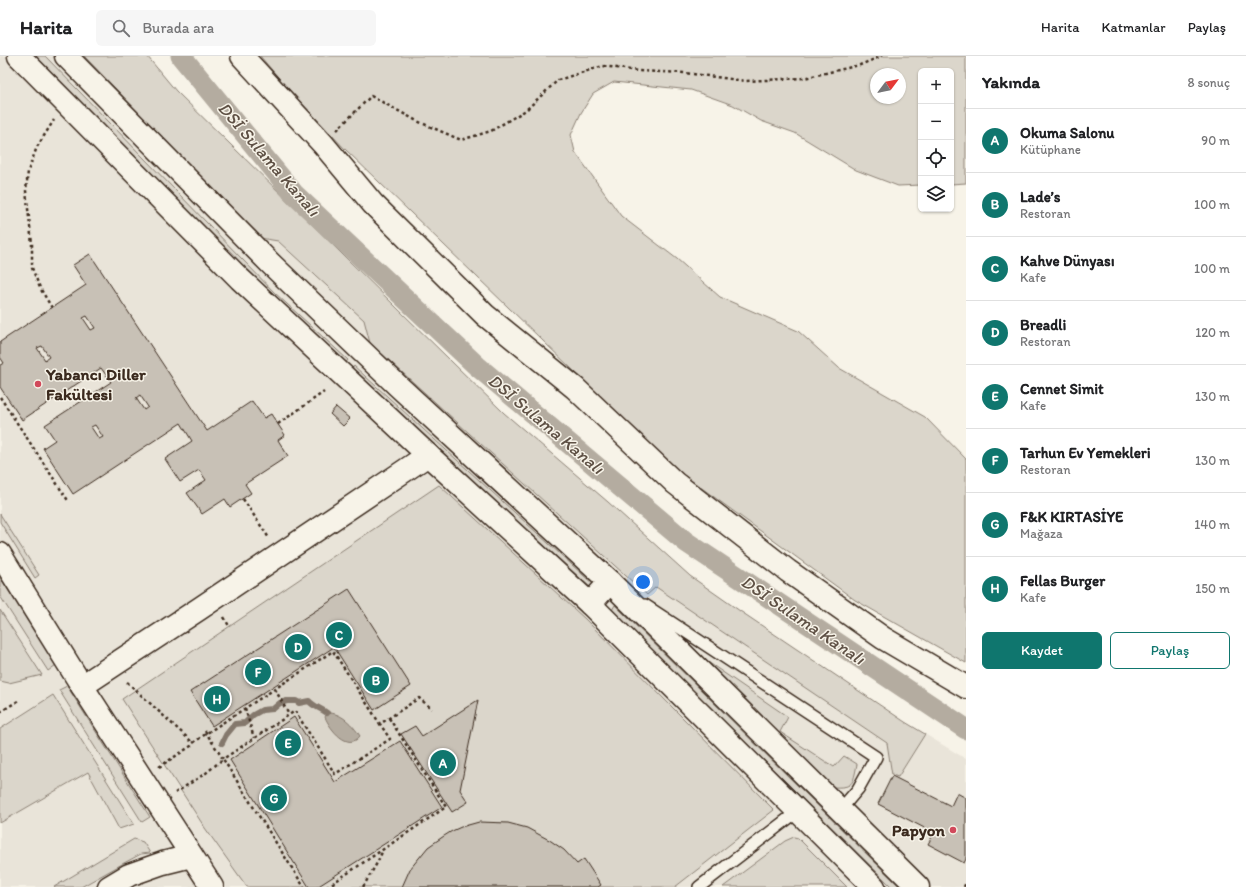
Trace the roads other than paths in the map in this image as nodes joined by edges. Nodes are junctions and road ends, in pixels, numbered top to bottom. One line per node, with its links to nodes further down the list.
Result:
1 (19, 56): 4 (street)
2 (66, 56): 6 (street)
3 (242, 56): 9 (street)
4 (428, 455): 7 (street); 8 (street)
5 (0, 554): 8 (street)
6 (610, 582): 7 (street); 10 (street); 10 (lane)
7 (590, 604): 11 (street)
8 (82, 686): 12 (street)
9 (966, 687)
10 (840, 810): 17 (street)
11 (798, 812): 15 (lane); 16 (street)
12 (191, 856): 13 (street); 14 (street)
13 (109, 887)
14 (212, 887)
15 (699, 887)
16 (874, 887)
17 (918, 887)

